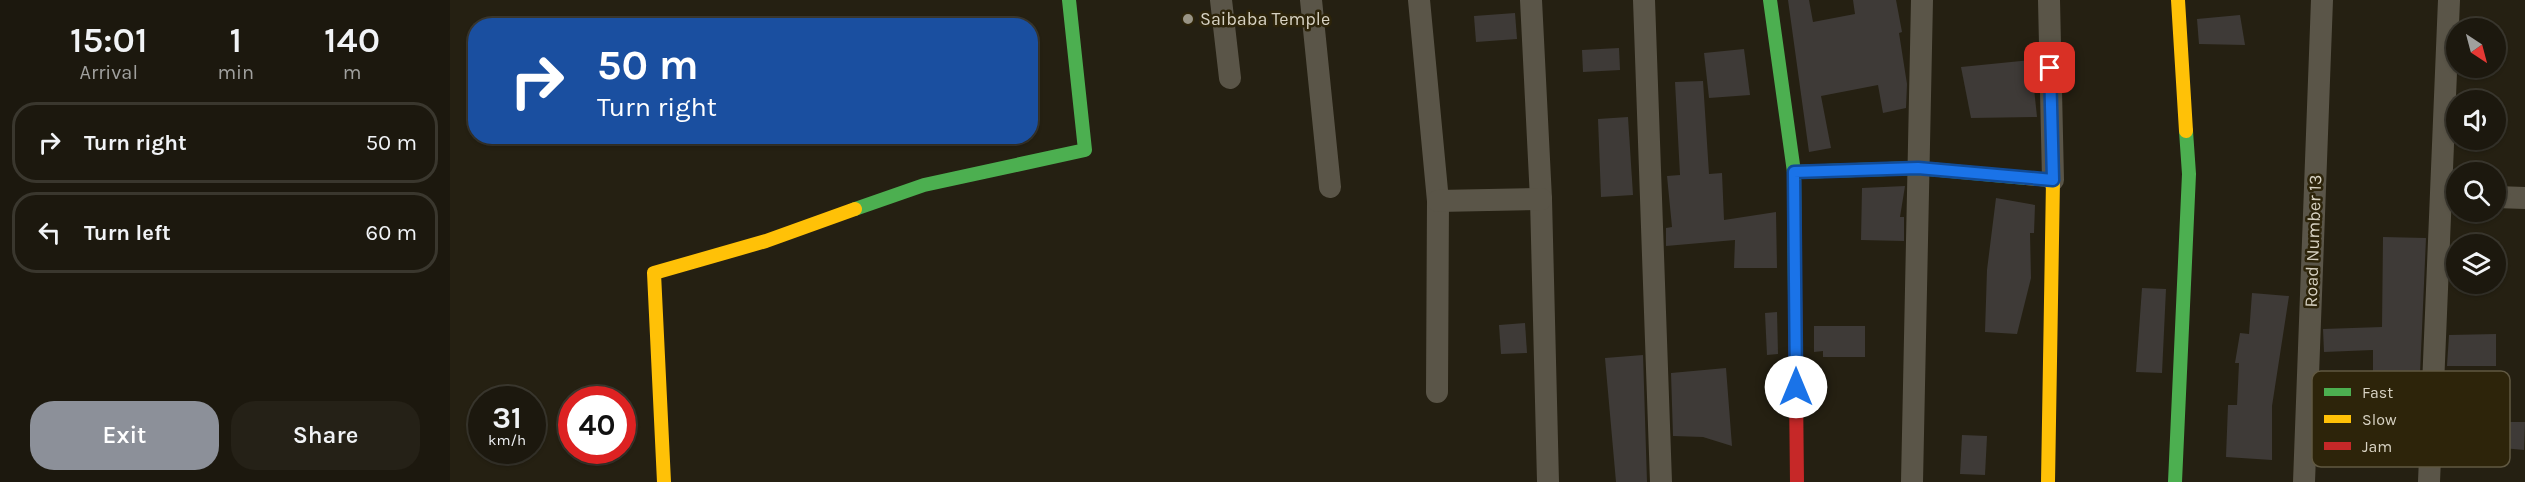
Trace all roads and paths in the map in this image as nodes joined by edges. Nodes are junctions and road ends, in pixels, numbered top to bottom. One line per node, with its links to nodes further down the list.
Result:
1 (1069, 0): 27 (street)
2 (1221, 0): 13 (street)
3 (1311, 0): 18 (street)
4 (1419, 0): 22 (street)
5 (1531, 0): 21 (street)
6 (1644, 0): 29 (street)
7 (1770, 0): 16 (street)
8 (1922, 0): 15 (street)
9 (2049, 0): 17 (street)
10 (2178, 0): 33 (street)
11 (2322, 0): 34 (street, Road Number 13)
12 (2449, 0): 14 (street)
13 (1230, 78)
14 (2449, 162)
15 (1918, 168): 16 (street); 17 (street); 31 (street)
16 (1794, 172): 30 (street)
17 (2053, 180): 32 (street)
18 (1330, 187)
19 (2506, 197): 20 (street)
20 (2525, 198)
21 (1541, 199): 22 (street); 28 (street)
22 (1438, 201): 25 (street)
23 (2447, 222): 24 (street)
24 (2437, 371)
25 (1437, 392)
26 (2430, 467): 35 (street)
27 (664, 482)
28 (1548, 482)
29 (1661, 482)
30 (1797, 482)
31 (1912, 482)
32 (2048, 482)
33 (2175, 482)
34 (2304, 482)
35 (2429, 482)

